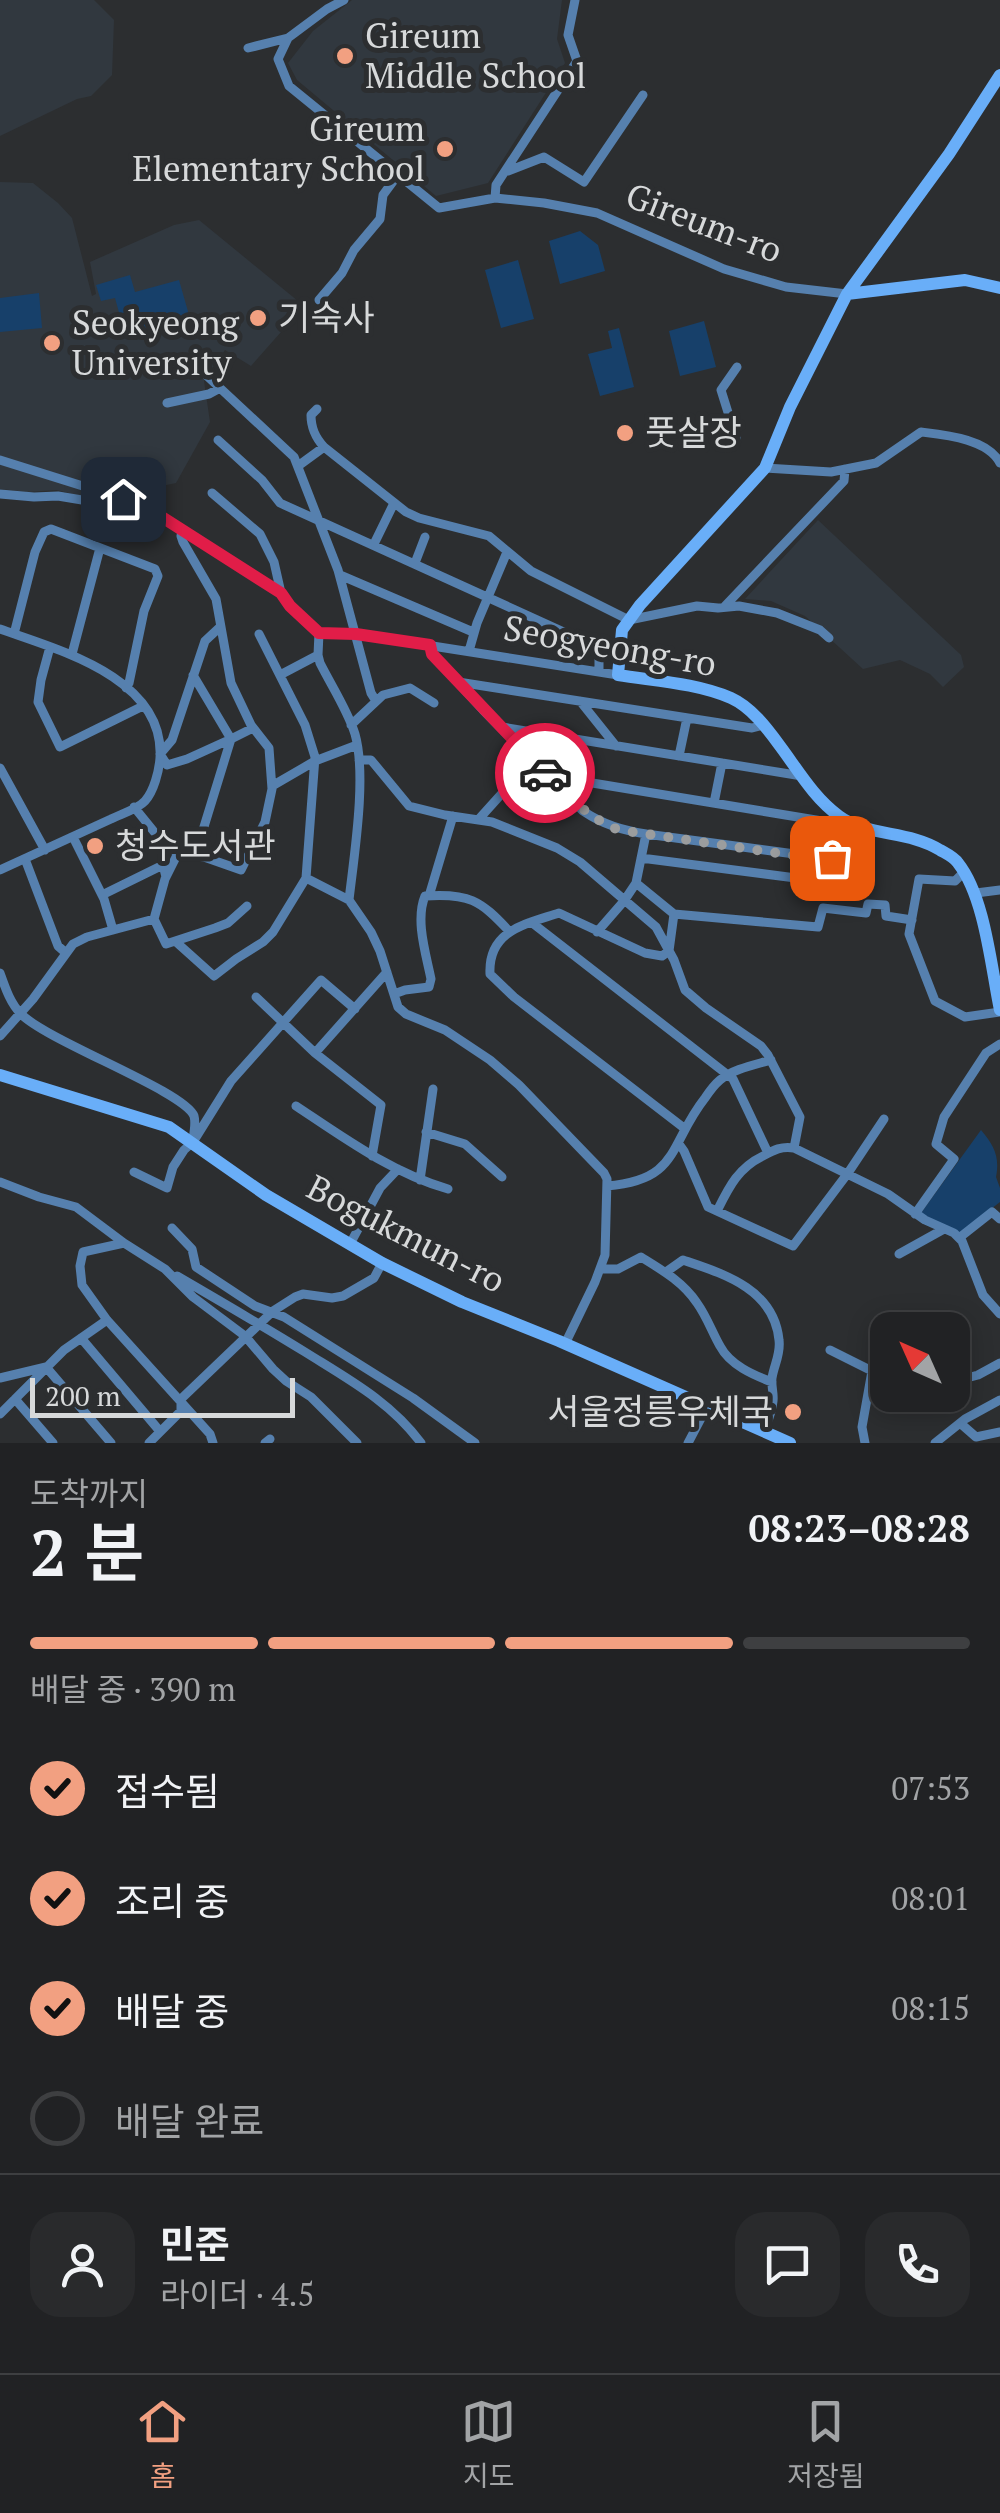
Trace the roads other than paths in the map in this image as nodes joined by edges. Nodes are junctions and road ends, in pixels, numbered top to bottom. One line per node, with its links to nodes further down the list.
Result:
1 (344, 0): 3 (street)
2 (575, 0): 7 (street)
3 (288, 38): 4 (street); 8 (street, Gireum-ro)
4 (248, 48)
5 (1000, 75): 11 (street)
6 (643, 94): 7 (street)
7 (505, 172): 9 (street)
8 (397, 176): 9 (street, Gireum-ro); 12 (street)
9 (495, 198): 11 (street, Gireum-ro)
10 (1000, 288): 11 (street, Gireum-ro)
11 (846, 294): 24 (street)
12 (318, 300)
13 (156, 362): 15 (street)
14 (737, 367): 18 (street)
15 (220, 388): 16 (street); 23 (street)
16 (168, 403)
17 (317, 409): 20 (street)
18 (736, 438)
19 (218, 440): 30 (street)
20 (324, 447): 23 (street); 29 (street)
21 (0, 460): 28 (street)
22 (1000, 463): 25 (street)
23 (298, 466): 30 (street)
24 (765, 468): 25 (street); 41 (street)
25 (845, 469): 40 (street)
26 (0, 494): 28 (street)
27 (212, 494): 38 (street)
28 (123, 499): 31 (street)
29 (394, 502): 33 (street); 35 (street)
30 (318, 518): 33 (street); 37 (street)
31 (182, 530): 38 (street); 42 (street)
32 (425, 537): 36 (street)
33 (374, 544): 36 (street)
34 (100, 548): 46 (street); 53 (street); 60 (street)
35 (507, 552): 39 (street); 41 (street)
36 (415, 563): 39 (street)
37 (340, 575): 44 (street); 48 (street)
38 (281, 593): 45 (street)
39 (488, 596): 44 (street); 55 (street)
40 (724, 608): 41 (street); 49 (street)
41 (629, 620): 58 (street)
42 (220, 627): 56 (street); 69 (street)
43 (0, 629): 46 (street)
44 (474, 632): 52 (street)
45 (319, 633): 48 (street, Seogyeong-ro); 54 (street)
46 (14, 634): 51 (street)
47 (259, 634): 57 (street)
48 (356, 634): 50 (street, Seogyeong-ro); 61 (street)
49 (829, 638)
50 (430, 645): 52 (street, Seogyeong-ro); 59 (street)
51 (50, 647): 53 (street); 64 (street)
52 (469, 652): 55 (street, Seogyeong-ro)
53 (72, 654): 60 (street)
54 (318, 655): 57 (street); 67 (street)
55 (599, 672): 58 (street, Seogyeong-ro)
56 (194, 675): 70 (street); 73 (street)
57 (280, 675): 77 (street)
58 (618, 675): 66 (street, Seogyeong-ro)
59 (458, 682): 62 (street); 68 (street)
60 (126, 688): 64 (street)
61 (376, 701): 63 (street); 67 (street)
62 (580, 702): 65 (street); 72 (street)
63 (434, 703)
64 (142, 706): 73 (street)
65 (687, 718): 66 (street); 74 (street)
66 (763, 724): 81 (street, Seogyeong-ro)
67 (351, 725): 71 (street)
68 (500, 727): 72 (street); 76 (street)
69 (253, 728): 70 (street); 82 (street)
70 (231, 740): 73 (street); 94 (street)
71 (357, 744): 75 (street); 77 (street)
72 (616, 746): 74 (street)
73 (160, 754): 84 (street)
74 (679, 756): 78 (street)
75 (359, 760): 85 (street); 108 (street)
76 (532, 760): 80 (street); 87 (street)
77 (315, 761): 82 (street); 101 (street)
78 (722, 763): 81 (street); 83 (street)
79 (0, 768): 92 (street)
80 (548, 776): 83 (street); 89 (street)
81 (802, 776): 86 (street, Seogyeong-ro)
82 (272, 786): 94 (street)
83 (714, 803): 86 (street)
84 (134, 808): 90 (street); 91 (street)
85 (453, 816): 87 (street); 107 (street)
86 (841, 818): 88 (street, Seogyeong-ro)
87 (478, 820): 109 (street)
88 (865, 828): 89 (street); 99 (street, Seogyeong-ro)
89 (646, 834): 95 (street)
90 (73, 837): 92 (street); 106 (street)
91 (164, 844): 93 (street); 97 (street)
92 (45, 850): 96 (street)
93 (178, 854): 94 (street); 100 (street)
94 (195, 856)
95 (641, 858): 102 (street); 103 (street)
96 (25, 859): 98 (street); 121 (street)
97 (162, 865): 100 (street); 106 (street)
98 (0, 870)
99 (964, 872): 105 (street, Seogyeong-ro); 113 (street)
100 (166, 877): 112 (street)
101 (306, 878): 108 (street); 119 (street)
102 (636, 883): 109 (street); 111 (street)
103 (842, 884)
104 (1000, 890): 105 (street)
105 (976, 893): 118 (street, Seogyeong-ro)
106 (102, 895): 115 (street)
107 (429, 896): 116 (street); 124 (street)
108 (349, 900): 122 (street)
109 (624, 901): 117 (street); 120 (street)
110 (247, 906): 119 (street)
111 (674, 914): 113 (street); 120 (street)
112 (154, 919): 115 (street); 119 (street)
113 (912, 920): 127 (street, Seogyeong-ro)
114 (531, 922): 116 (street); 117 (street); 135 (street)
115 (113, 930): 121 (street)
116 (509, 931): 139 (street)
117 (597, 932): 120 (street)
118 (993, 940): 127 (street, Seogyeong-ro)
119 (175, 941)
120 (669, 951): 133 (street)
121 (66, 953): 128 (street)
122 (387, 972): 124 (street); 126 (street)
123 (0, 973): 128 (street)
124 (394, 994): 152 (street)
125 (256, 998): 129 (street)
126 (355, 1009): 129 (street); 132 (street)
127 (1000, 1011)
128 (20, 1014): 130 (street); 141 (street)
129 (282, 1022): 132 (street); 141 (street)
130 (0, 1036)
131 (1000, 1044): 155 (street)
132 (314, 1053): 145 (street)
133 (771, 1060): 135 (street); 143 (street)
134 (0, 1075): 141 (street, Bogukmun-ro)
135 (728, 1075): 139 (street); 144 (street)
136 (432, 1089): 140 (street)
137 (296, 1106): 145 (street)
138 (884, 1119): 148 (street)
139 (684, 1128): 142 (street)
140 (426, 1132): 149 (street); 150 (street)
141 (193, 1142): 147 (street); 161 (street, Bogukmun-ro)
142 (679, 1144): 152 (street); 154 (street)
143 (794, 1148): 144 (street); 148 (street)
144 (768, 1153): 154 (street)
145 (372, 1156): 146 (street)
146 (398, 1169): 150 (street); 161 (street)
147 (134, 1172)
148 (848, 1174): 154 (street); 155 (street)
149 (502, 1177)
150 (420, 1180): 153 (street)
151 (0, 1182): 160 (street)
152 (607, 1186): 165 (street)
153 (448, 1189)
154 (717, 1212)
155 (916, 1214): 158 (street)
156 (1000, 1218): 159 (street)
157 (172, 1228): 167 (street)
158 (944, 1229): 159 (street); 162 (street)
159 (960, 1238): 168 (street)
160 (124, 1243): 164 (street); 169 (street)
161 (350, 1244): 163 (street, Bogukmun-ro)
162 (898, 1254)
163 (382, 1263): 167 (street); 173 (street, Bogukmun-ro)
164 (165, 1269): 170 (street); 171 (street)
165 (600, 1269): 166 (street); 173 (street)
166 (666, 1272): 180 (street); 180 (street)
167 (273, 1311): 170 (street); 182 (street)
168 (1000, 1314)
169 (107, 1320): 172 (street); 184 (street)
170 (258, 1323): 171 (street); 188 (street)
171 (245, 1336): 184 (street); 198 (street)
172 (80, 1338): 176 (street); 190 (street)
173 (565, 1344): 186 (street, Bogukmun-ro)
174 (830, 1350): 177 (street)
175 (1000, 1363): 178 (street)
176 (46, 1367): 179 (street); 183 (street); 195 (street)
177 (870, 1370)
178 (970, 1377)
179 (0, 1378)
180 (772, 1382): 191 (street)
181 (870, 1385): 193 (street)
182 (413, 1398): 188 (street); 200 (street)
183 (15, 1400): 187 (street); 194 (street)
184 (181, 1400): 196 (street); 197 (street)
185 (1000, 1400): 189 (street)
186 (707, 1406): 191 (street, Bogukmun-ro); 201 (street)
187 (0, 1414)
188 (400, 1416): 199 (street)
189 (960, 1423): 192 (street); 204 (street)
190 (158, 1429)
191 (764, 1431): 202 (street, Bogukmun-ro)
192 (995, 1436)
193 (864, 1438): 203 (street)
194 (53, 1443)
195 (111, 1443)
196 (148, 1443)
197 (213, 1443)
198 (356, 1443)
199 (421, 1443)
200 (475, 1443)
201 (688, 1443)
202 (790, 1443)
203 (850, 1443)
204 (935, 1443)

